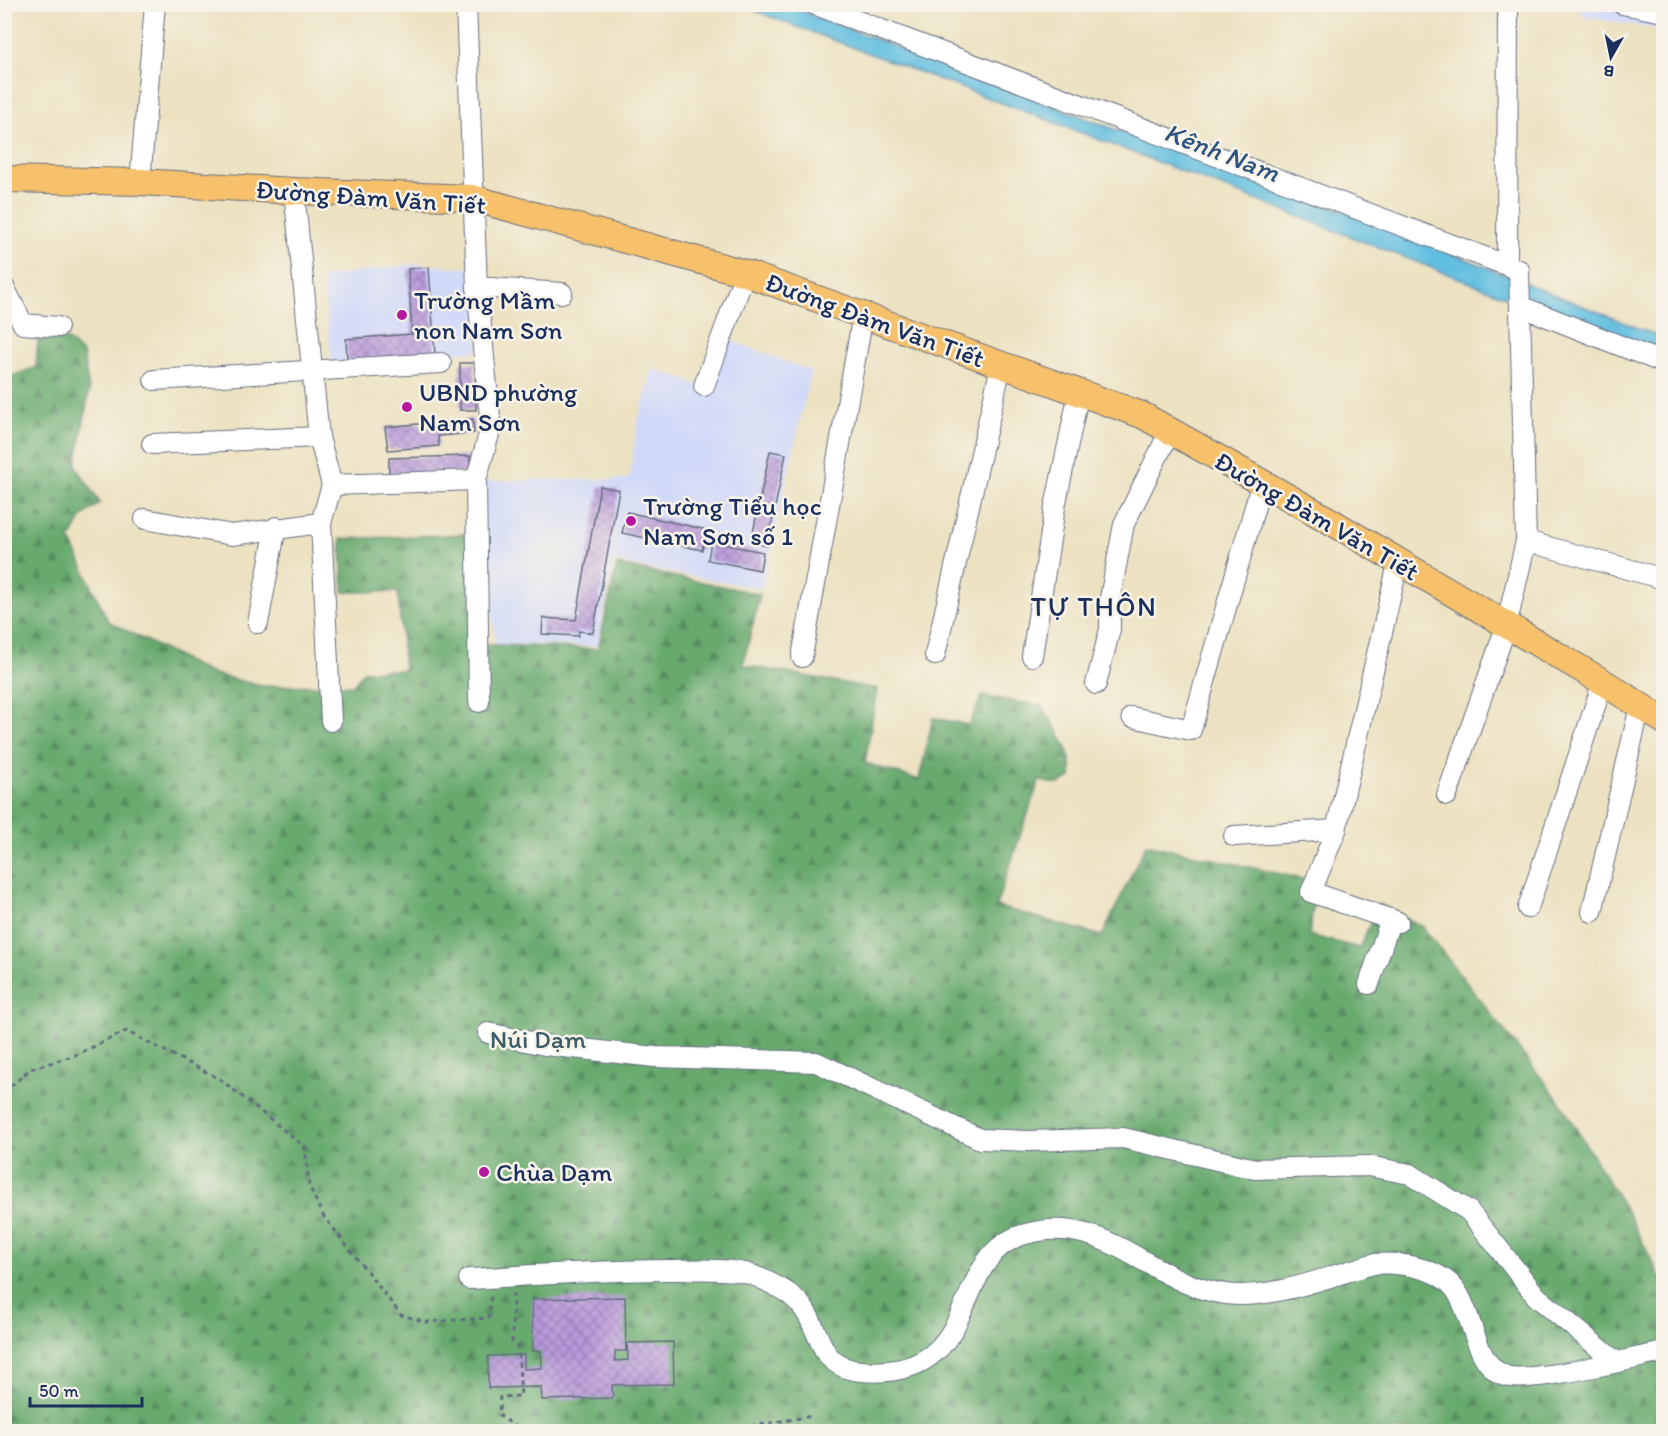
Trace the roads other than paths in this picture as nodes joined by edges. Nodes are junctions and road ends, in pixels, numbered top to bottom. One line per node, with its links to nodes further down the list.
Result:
1 (155, 4): 8 (street)
2 (466, 4): 10 (street)
3 (813, 4): 11 (street)
4 (1508, 4): 11 (street)
5 (1622, 4): 6 (street)
6 (1664, 12)
7 (4, 179): 8 (main road, Đường Đàm Văn Tiết)
8 (140, 182): 9 (main road, Đường Đàm Văn Tiết)
9 (294, 191): 10 (main road, Đường Đàm Văn Tiết); 22 (street)
10 (472, 198): 12 (main road, Đường Đàm Văn Tiết); 14 (street)
11 (1513, 267): 16 (street)
12 (746, 273): 17 (main road, Đường Đàm Văn Tiết); 24 (street)
13 (4, 287): 18 (street)
14 (477, 287): 15 (street); 29 (street)
15 (562, 293)
16 (1520, 306): 20 (street); 35 (street)
17 (863, 315): 21 (main road, Đường Đàm Văn Tiết); 42 (street)
18 (58, 327)
19 (441, 363): 22 (street)
20 (1664, 363)
21 (1001, 366): 25 (main road, Đường Đàm Văn Tiết); 40 (street)
22 (312, 371): 23 (street); 27 (street)
23 (154, 380)
24 (704, 386)
25 (1079, 392): 26 (main road, Đường Đàm Văn Tiết); 41 (street)
26 (1170, 431): 30 (main road, Đường Đàm Văn Tiết); 44 (street)
27 (319, 437): 28 (street); 31 (street)
28 (152, 444)
29 (476, 480): 31 (street); 45 (street)
30 (1262, 482): 36 (main road, Đường Đàm Văn Tiết); 47 (street)
31 (332, 486): 33 (street)
32 (145, 519): 34 (street)
33 (321, 522): 34 (street); 48 (street)
34 (276, 527): 38 (street)
35 (1526, 542): 37 (street); 39 (street)
36 (1398, 564): 39 (main road, Đường Đàm Văn Tiết); 51 (street)
37 (1664, 579)
38 (258, 623)
39 (1506, 627): 43 (main road, Đường Đàm Văn Tiết); 50 (street)
40 (935, 655)
41 (1032, 656)
42 (802, 657)
43 (1603, 682): 46 (main road, Đường Đàm Văn Tiết); 53 (street)
44 (1096, 684)
45 (479, 702)
46 (1640, 706): 49 (main road, Đường Đàm Văn Tiết); 54 (street)
47 (1132, 717)
48 (332, 721)
49 (1664, 721)
50 (1447, 795)
51 (1336, 830): 52 (street); 55 (street)
52 (1234, 836)
53 (1528, 908)
54 (1592, 912)
55 (1369, 984)
56 (488, 1033): 59 (street)
57 (469, 1279): 59 (street)
58 (1664, 1352): 59 (street)
59 (1615, 1361)

